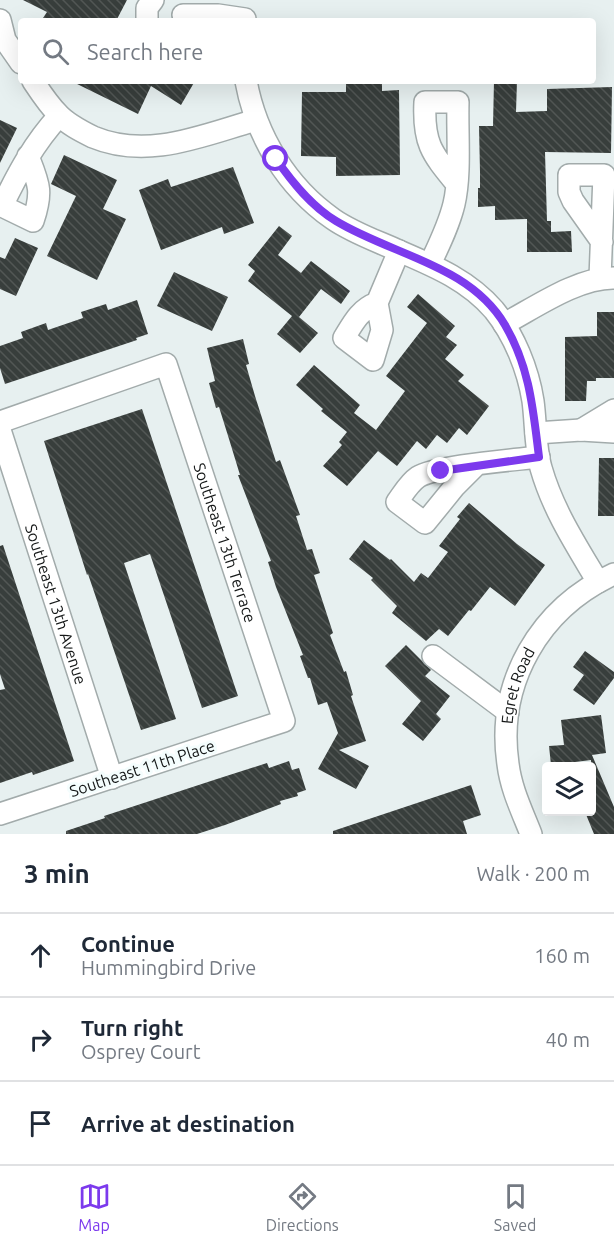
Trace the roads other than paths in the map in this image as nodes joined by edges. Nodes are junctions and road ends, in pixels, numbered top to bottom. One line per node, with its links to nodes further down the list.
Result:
1 (153, 0): 4 (street)
2 (181, 12): 3 (street)
3 (246, 13)
4 (147, 18)
5 (2, 34): 6 (street)
6 (18, 58)
7 (35, 84): 9 (street)
8 (247, 84): 10 (street)
9 (59, 116): 10 (street); 11 (street)
10 (256, 120): 14 (street)
11 (28, 156)
12 (456, 183): 15 (street)
13 (602, 242): 16 (street)
14 (399, 251): 15 (street); 17 (street)
15 (430, 264): 18 (street)
16 (607, 278): 18 (street)
17 (377, 303)
18 (504, 324): 24 (street)
19 (614, 410): 22 (street)
20 (0, 422): 30 (street, Southeast 13th Terrace)
21 (0, 430): 31 (street, Southeast 13th Avenue)
22 (581, 430): 23 (street); 24 (street)
23 (614, 432)
24 (536, 433): 25 (street)
25 (539, 457): 26 (street); 27 (street)
26 (475, 466)
27 (606, 578): 29 (street, Egret Road)
28 (433, 656): 29 (street)
29 (508, 712): 33 (street, Egret Road)
30 (284, 721): 31 (street, Southeast 11th Place)
31 (112, 778): 32 (street, Southeast 11th Place)
32 (0, 814)
33 (531, 834)

